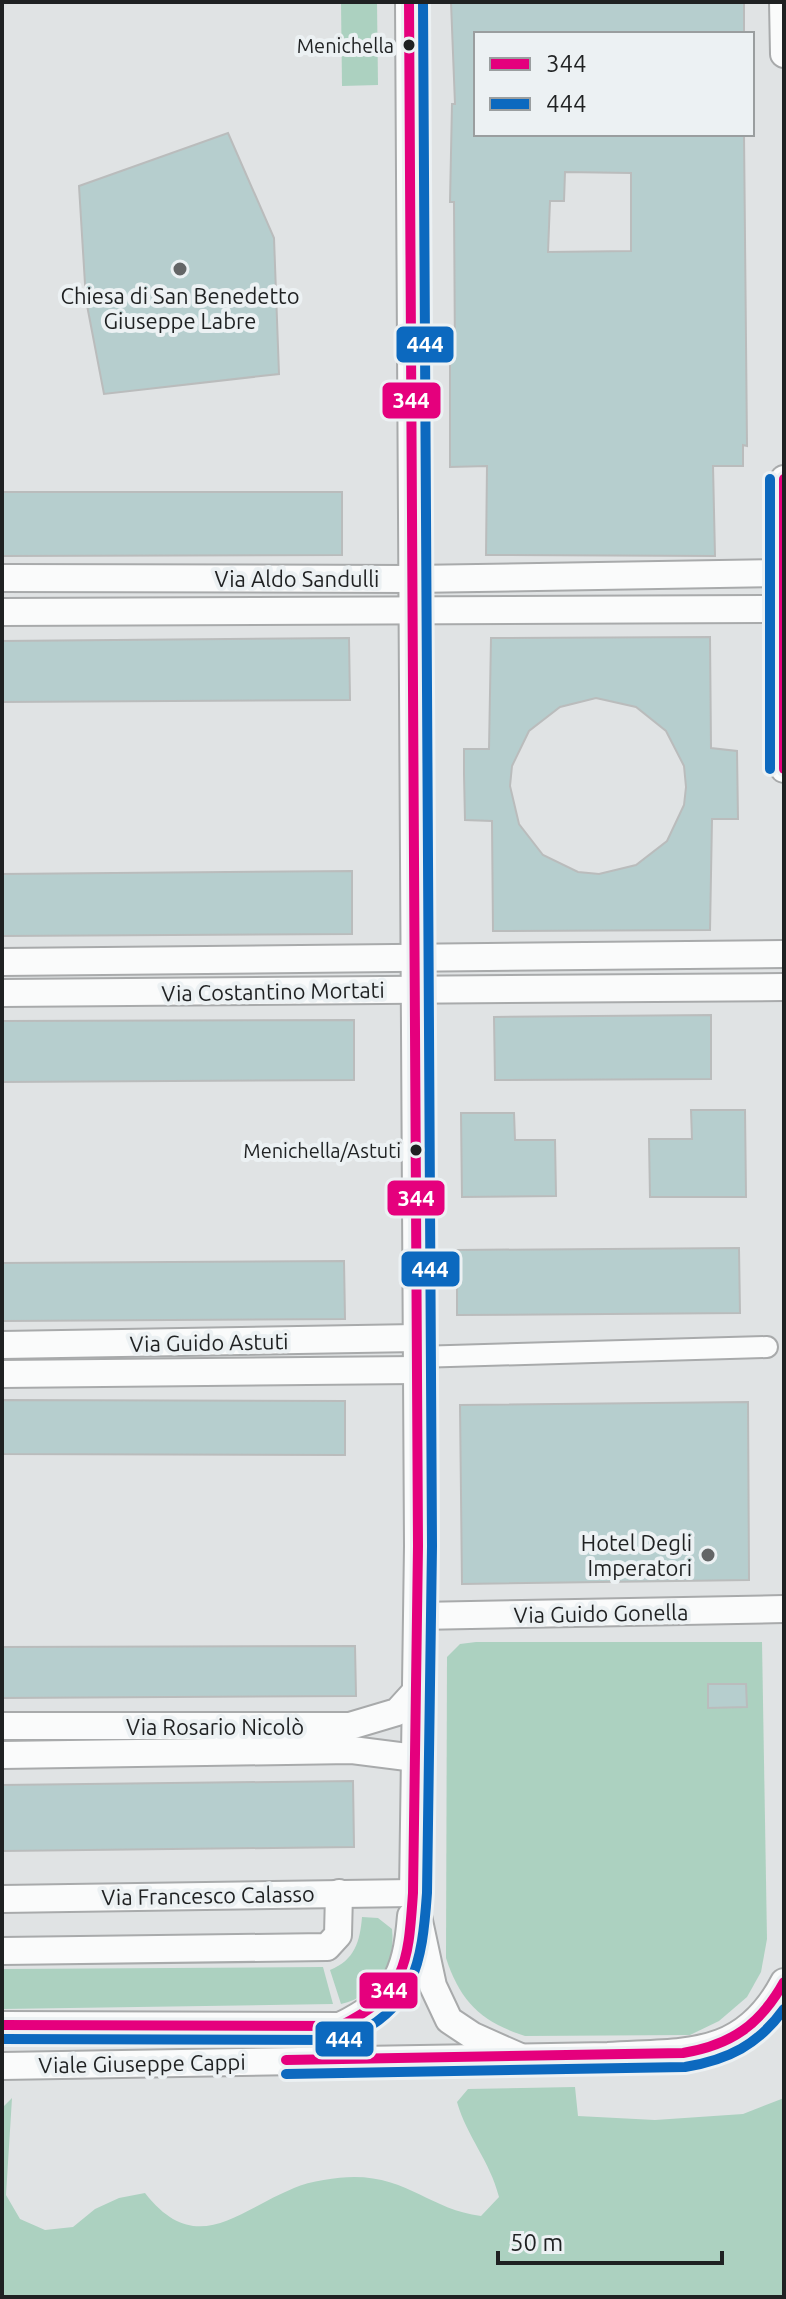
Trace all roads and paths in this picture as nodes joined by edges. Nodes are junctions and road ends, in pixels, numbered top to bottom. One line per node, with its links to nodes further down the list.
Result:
1 (409, 2): 7 (street)
2 (783, 2): 3 (street)
3 (784, 54)
4 (784, 479): 5 (street)
5 (783, 573): 7 (street, Via Aldo Sandulli); 8 (street)
6 (2, 578): 7 (street, Via Aldo Sandulli)
7 (412, 579): 9 (street)
8 (783, 609): 9 (street, Via Aldo Sandulli); 11 (street)
9 (412, 610): 10 (street, Via Aldo Sandulli); 13 (street)
10 (2, 612)
11 (784, 769)
12 (784, 954): 13 (street, Via Costantino Mortati)
13 (412, 958): 14 (street, Via Costantino Mortati); 16 (street)
14 (2, 962)
15 (784, 987): 16 (street, Via Costantino Mortati)
16 (412, 989): 17 (street, Via Costantino Mortati); 20 (street)
17 (2, 993)
18 (2, 1345): 20 (street, Via Guido Astuti)
19 (767, 1347): 20 (street)
20 (416, 1355): 21 (street, Via Guido Astuti); 23 (street)
21 (2, 1374)
22 (784, 1609): 23 (street, Via Guido Gonella)
23 (418, 1616): 24 (street)
24 (416, 1691): 25 (street, Via Rosario Nicolò); 27 (street)
25 (2, 1726)
26 (2, 1755): 27 (street, Via Rosario Nicolò)
27 (415, 1758): 29 (street)
28 (339, 1893): 29 (street, Via Francesco Calasso); 30 (street, Via Francesco Calasso); 31 (street)
29 (413, 1893): 33 (street, Viale Giuseppe Cappi); 34 (street)
30 (2, 1899)
31 (2, 1951)
32 (784, 1982): 34 (street, Viale Giuseppe Cappi)
33 (2, 2025)
34 (518, 2056): 35 (street, Viale Giuseppe Cappi)
35 (5, 2068)

